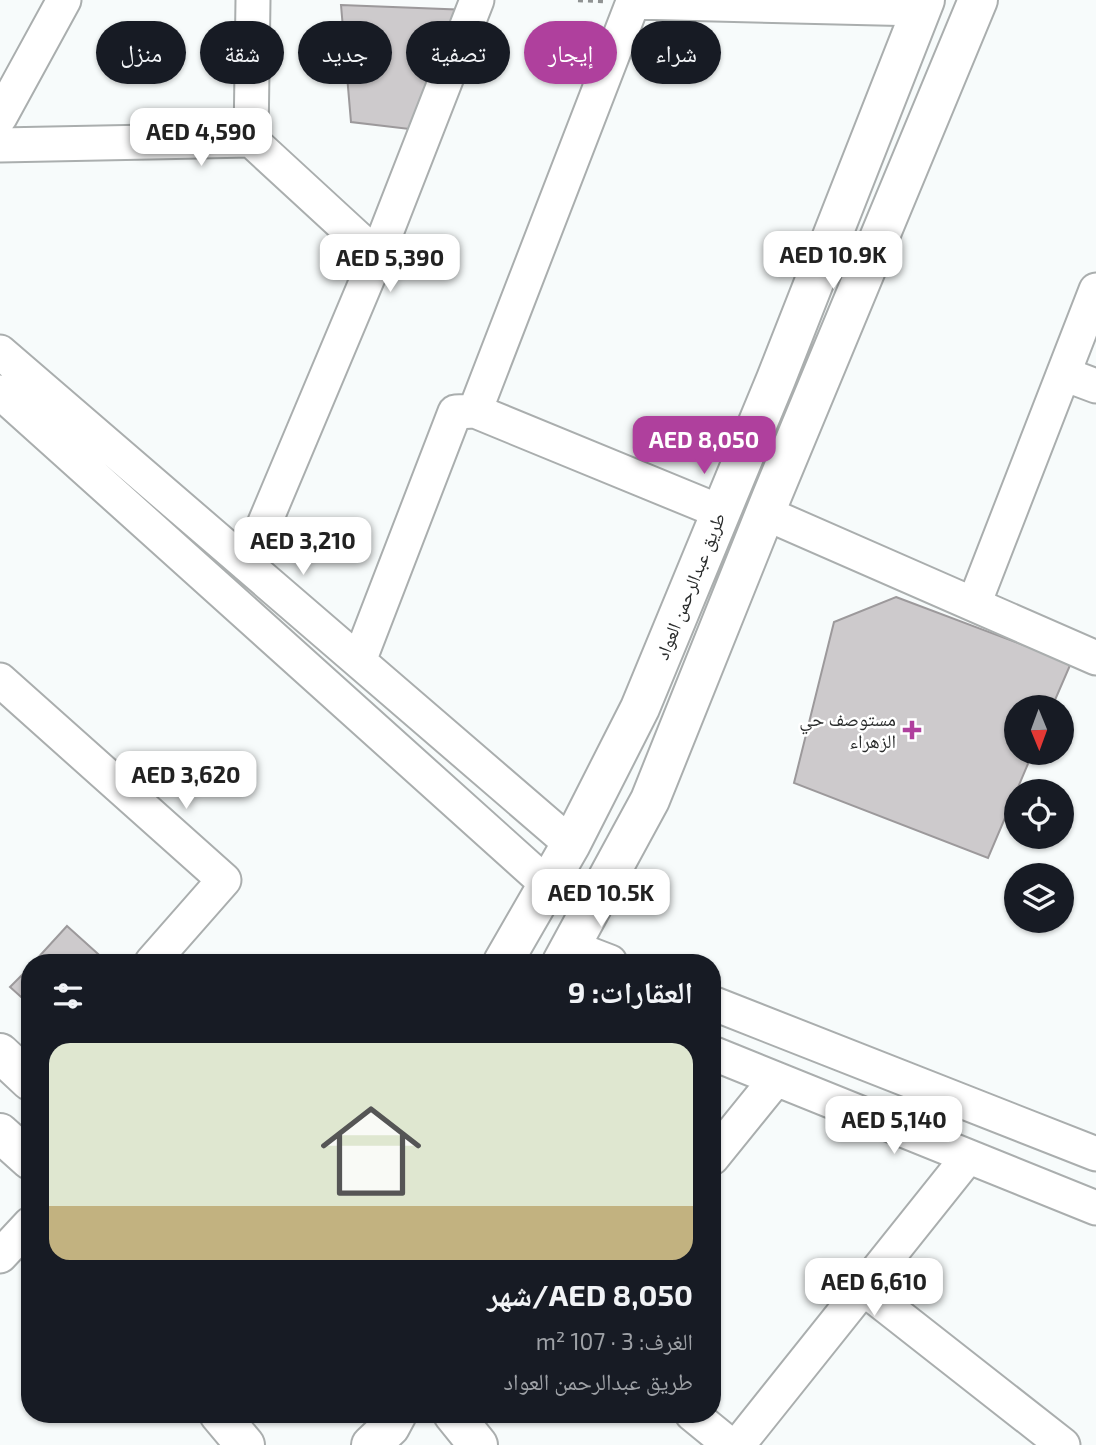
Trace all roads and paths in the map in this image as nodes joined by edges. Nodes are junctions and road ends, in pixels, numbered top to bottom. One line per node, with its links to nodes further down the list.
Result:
1 (64, 0): 6 (street)
2 (253, 0): 7 (street)
3 (477, 0): 10 (street)
4 (978, 0): 11 (main road)
5 (923, 5): 9 (main road, طريق عبدالرحمن العواد); 17 (street)
6 (0, 117)
7 (251, 140): 8 (street); 10 (street)
8 (0, 145)
9 (824, 255): 11 (main road); 18 (main road, طريق عبدالرحمن العواد)
10 (377, 256): 20 (street)
11 (865, 272): 19 (main road)
12 (1096, 290): 14 (street)
13 (0, 352): 20 (street)
14 (1064, 374): 15 (street); 21 (street)
15 (1096, 386)
16 (0, 392): 26 (street)
17 (475, 411): 18 (street); 23 (street)
18 (721, 512): 25 (main road, طريق عبدالرحمن العواد)
19 (765, 513): 21 (street); 29 (main road)
20 (247, 565): 23 (street)
21 (974, 604): 22 (street)
22 (1096, 658)
23 (359, 661): 25 (street)
24 (0, 680): 27 (street)
25 (571, 844): 26 (main road, طريق عبدالرحمن العواد)
26 (548, 885): 28 (main road, طريق عبدالرحمن العواد)
27 (159, 954)
28 (508, 954)
29 (568, 954)
30 (721, 1007): 38 (street)
31 (0, 1052): 33 (main road)
32 (721, 1057): 34 (street)
33 (21, 1072)
34 (776, 1079): 36 (street); 39 (street)
35 (0, 1133): 37 (main road)
36 (721, 1147)
37 (21, 1152)
38 (1096, 1154)
39 (968, 1157): 40 (street); 43 (street)
40 (1096, 1208)
41 (21, 1233): 42 (street)
42 (0, 1255)
43 (863, 1288): 54 (street); 55 (street)
44 (217, 1423): 49 (main road)
45 (226, 1423): 50 (main road)
46 (392, 1423): 51 (main road)
47 (460, 1423): 52 (main road)
48 (703, 1423): 53 (street)
49 (214, 1445)
50 (245, 1445)
51 (371, 1445)
52 (478, 1445)
53 (730, 1445)
54 (738, 1445)
55 (1063, 1445)

